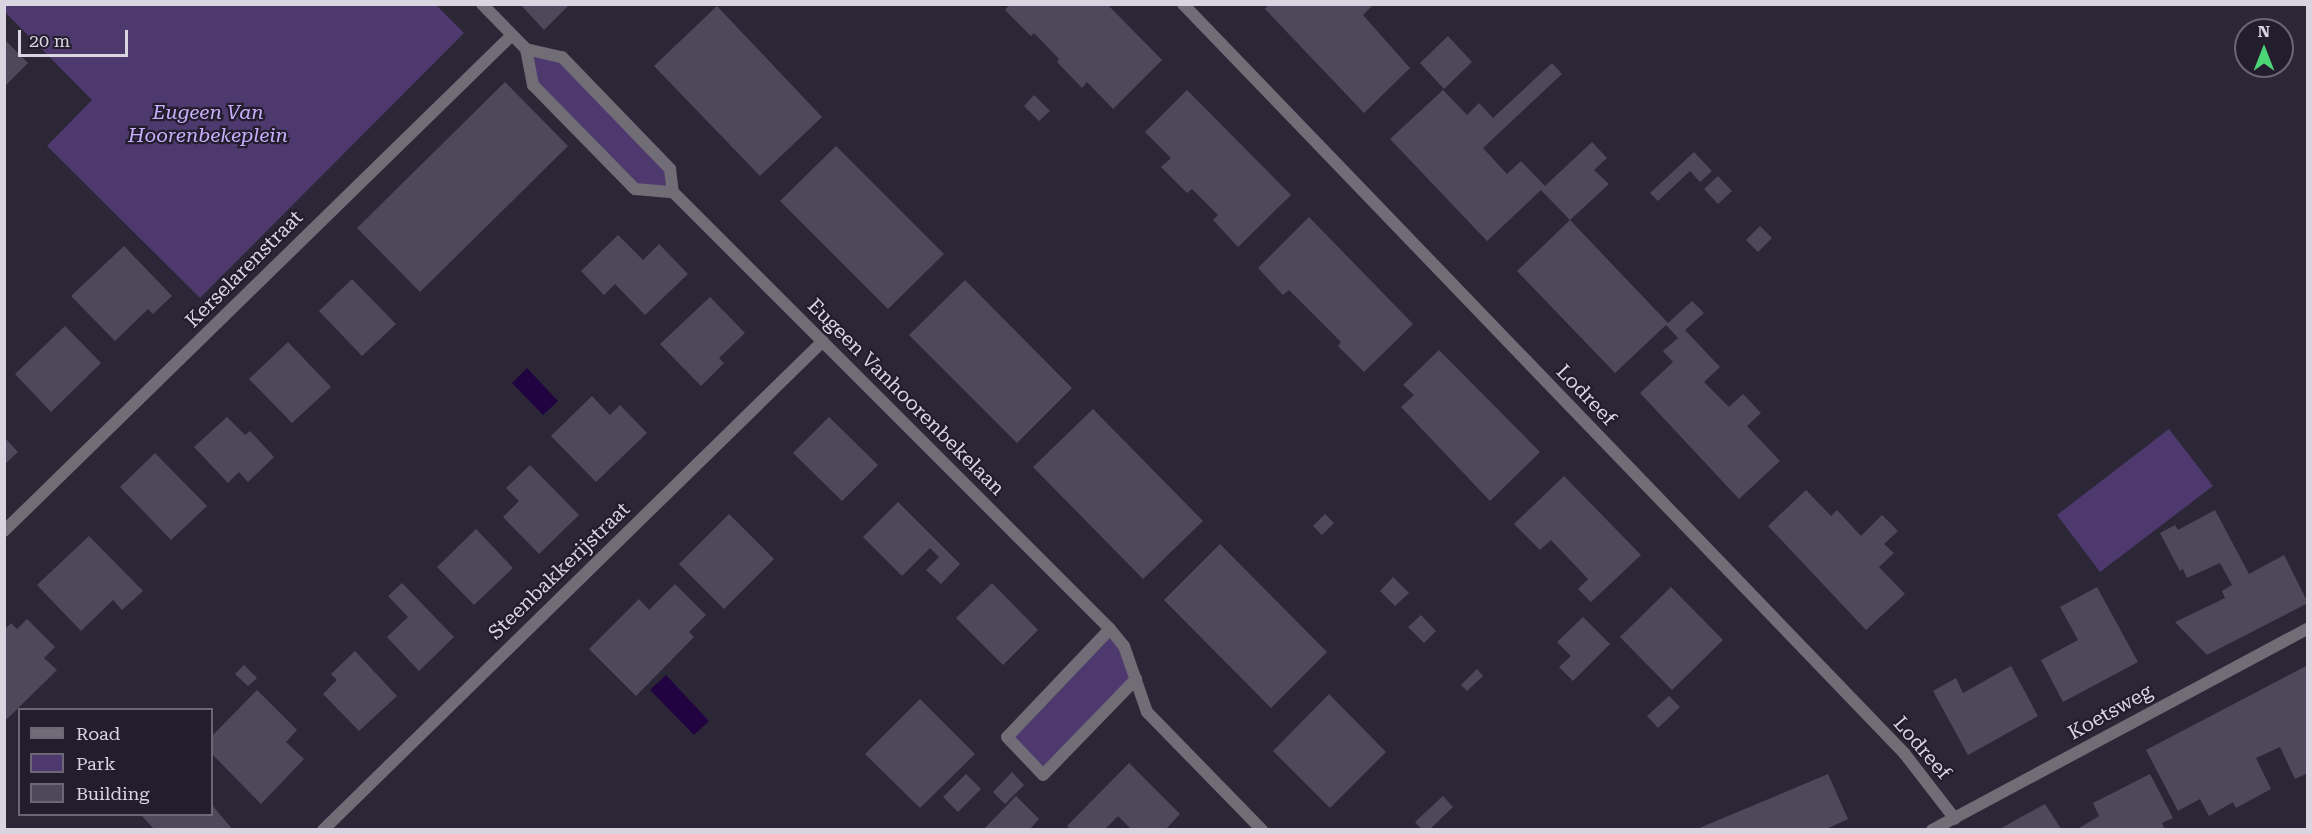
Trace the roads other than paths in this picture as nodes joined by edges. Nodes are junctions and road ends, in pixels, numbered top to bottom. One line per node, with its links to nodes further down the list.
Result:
1 (482, 4): 3 (street)
2 (1182, 4): 11 (street, Lodreef)
3 (512, 35): 4 (street); 7 (street, Kerselarenstraat)
4 (526, 49): 5 (street, Eugeen Vanhoorenbekelaan); 5 (street)
5 (673, 192): 6 (street, Eugeen Vanhoorenbekelaan)
6 (823, 341): 9 (street, Eugeen Vanhoorenbekelaan); 12 (street, Steenbakkerijstraat)
7 (4, 531)
8 (2307, 628): 11 (street, Koetsweg)
9 (1110, 629): 10 (street, Eugeen Vanhoorenbekelaan); 10 (street)
10 (1136, 679): 13 (street, Eugeen Vanhoorenbekelaan)
11 (1955, 819): 14 (street, Koetsweg)
12 (323, 830)
13 (1263, 830)
14 (1932, 830)

